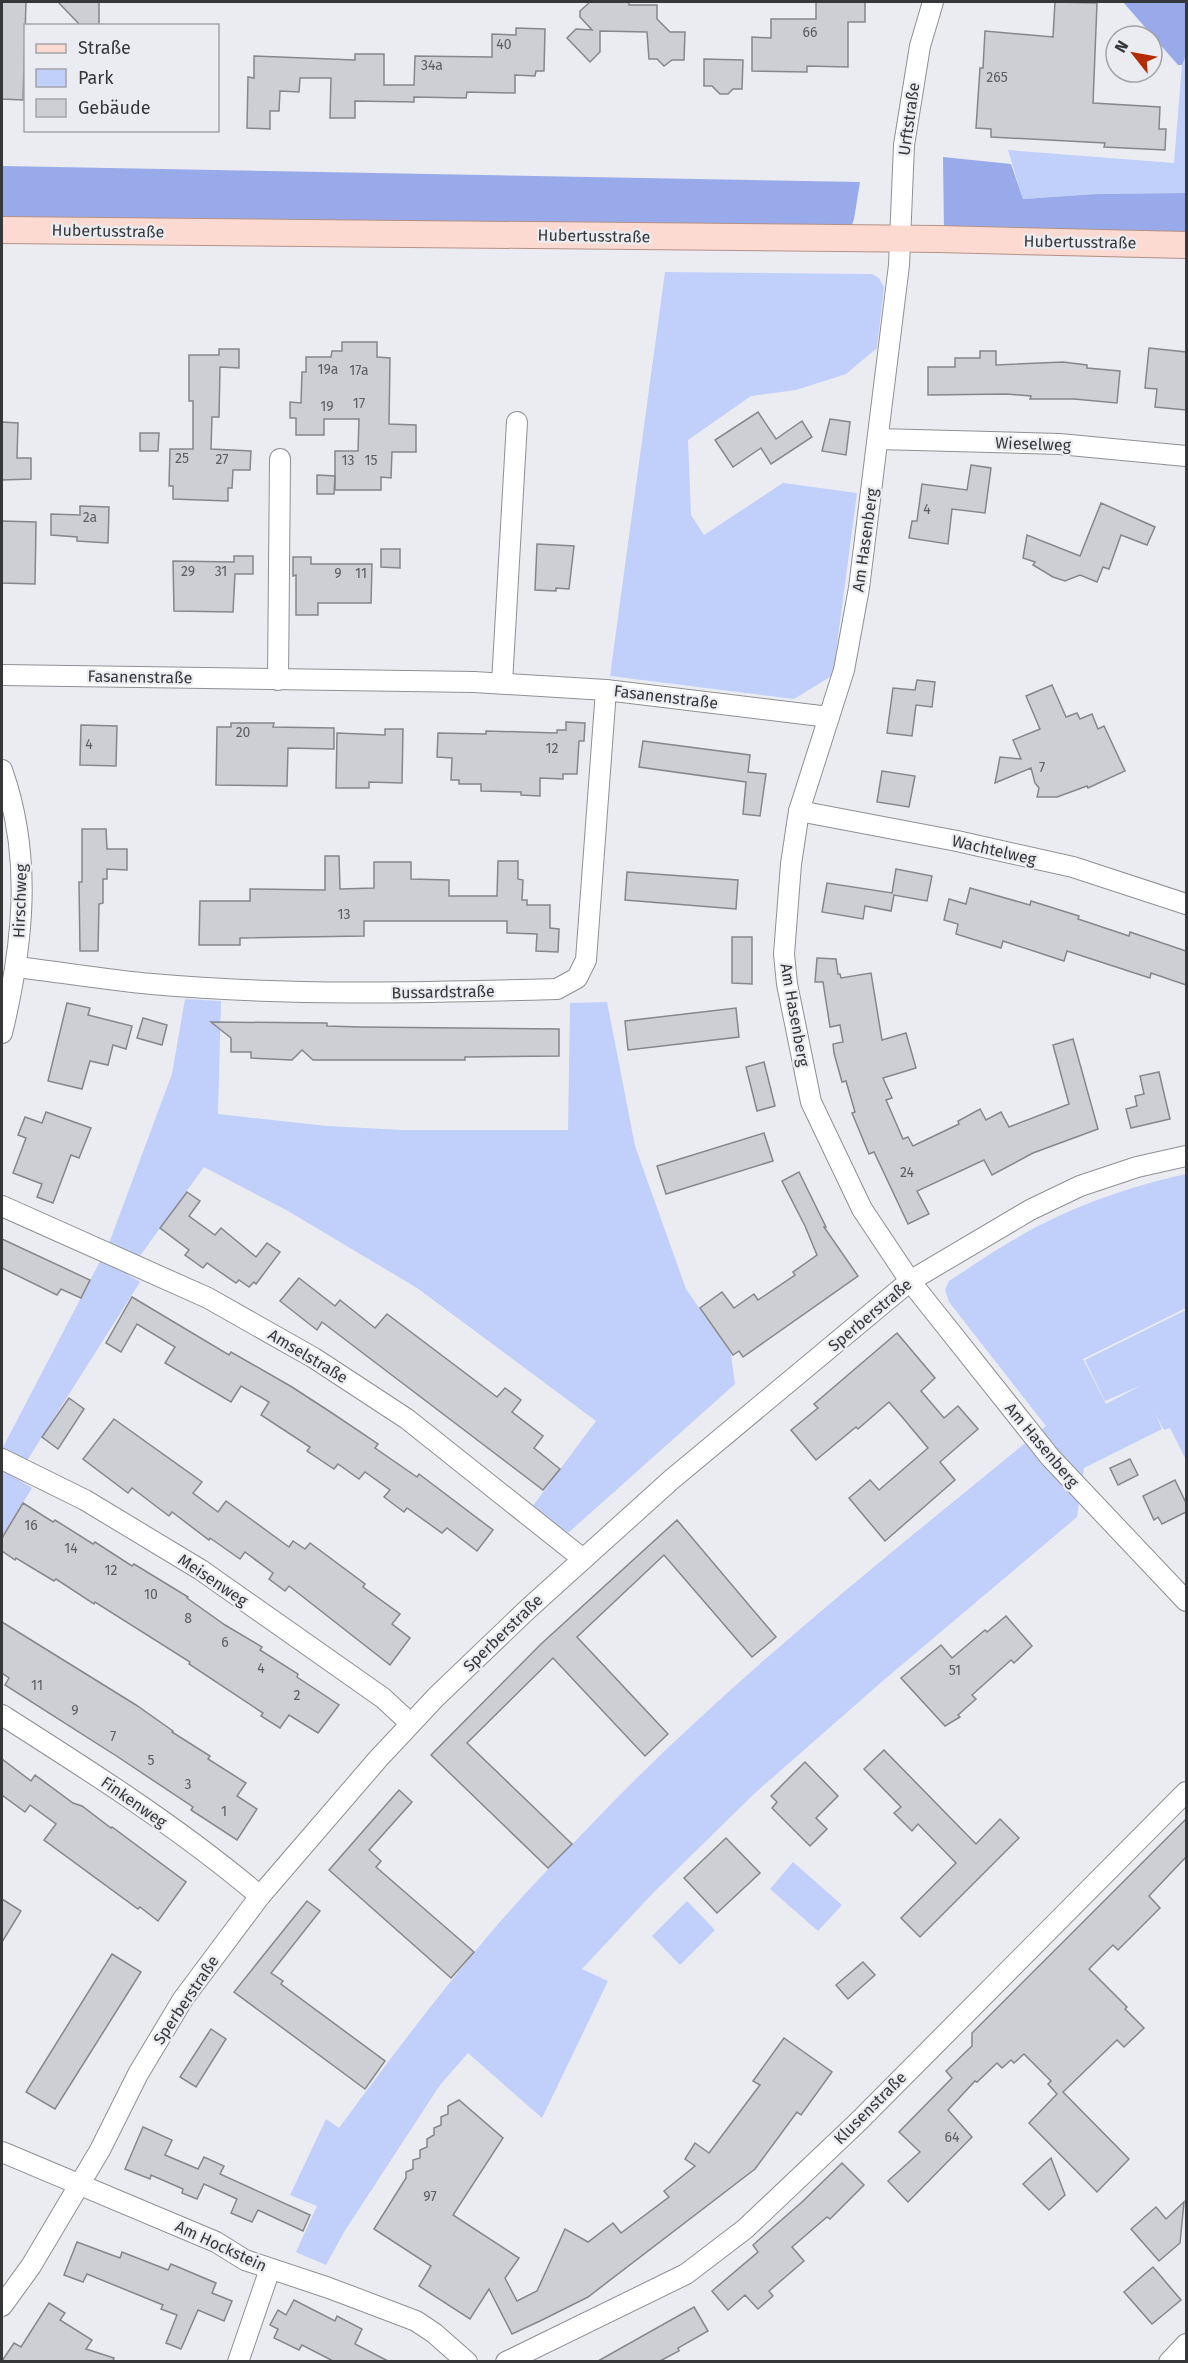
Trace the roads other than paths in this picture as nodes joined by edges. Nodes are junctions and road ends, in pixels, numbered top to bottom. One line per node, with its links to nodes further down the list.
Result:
1 (933, 2): 3 (street, Urftstraße)
2 (2, 230): 3 (main road, Hubertusstraße)
3 (898, 239): 4 (main road, Hubertusstraße); 6 (street, Am Hasenberg)
4 (1186, 245)
5 (517, 422): 11 (street)
6 (878, 439): 7 (street, Wieselweg); 13 (street, Am Hasenberg)
7 (1186, 456)
8 (280, 459): 10 (street)
9 (2, 675): 10 (street, Fasanenstraße)
10 (278, 680): 11 (street, Fasanenstraße)
11 (502, 683): 12 (street, Fasanenstraße)
12 (606, 690): 13 (street, Fasanenstraße); 17 (street, Bussardstraße)
13 (829, 717): 15 (street, Am Hasenberg)
14 (2, 770): 17 (street, Hirschweg)
15 (798, 811): 16 (street, Wachtelweg); 21 (street, Am Hasenberg)
16 (1186, 904)
17 (16, 967): 18 (street, Hirschweg)
18 (2, 1034)
19 (1186, 1156): 21 (street, Sperberstraße)
20 (2, 1206): 23 (street, Amselstraße)
21 (910, 1281): 23 (street, Sperberstraße); 24 (street, Am Hasenberg)
22 (2, 1459): 26 (street, Meisenweg)
23 (583, 1558): 26 (street, Sperberstraße)
24 (1186, 1601)
25 (2, 1715): 28 (street, Finkenweg)
26 (410, 1723): 28 (street, Sperberstraße)
27 (1186, 1792): 36 (street, Klusenstraße)
28 (260, 1896): 30 (street, Sperberstraße)
29 (2, 2152): 30 (street, Am Hockstein)
30 (79, 2184): 31 (street, Am Hockstein); 32 (street, Sperberstraße)
31 (270, 2269): 34 (street); 35 (street, Am Hockstein)
32 (2, 2306)
33 (1186, 2344): 37 (street)
34 (238, 2361)
35 (466, 2361)
36 (506, 2361)
37 (1169, 2361)

